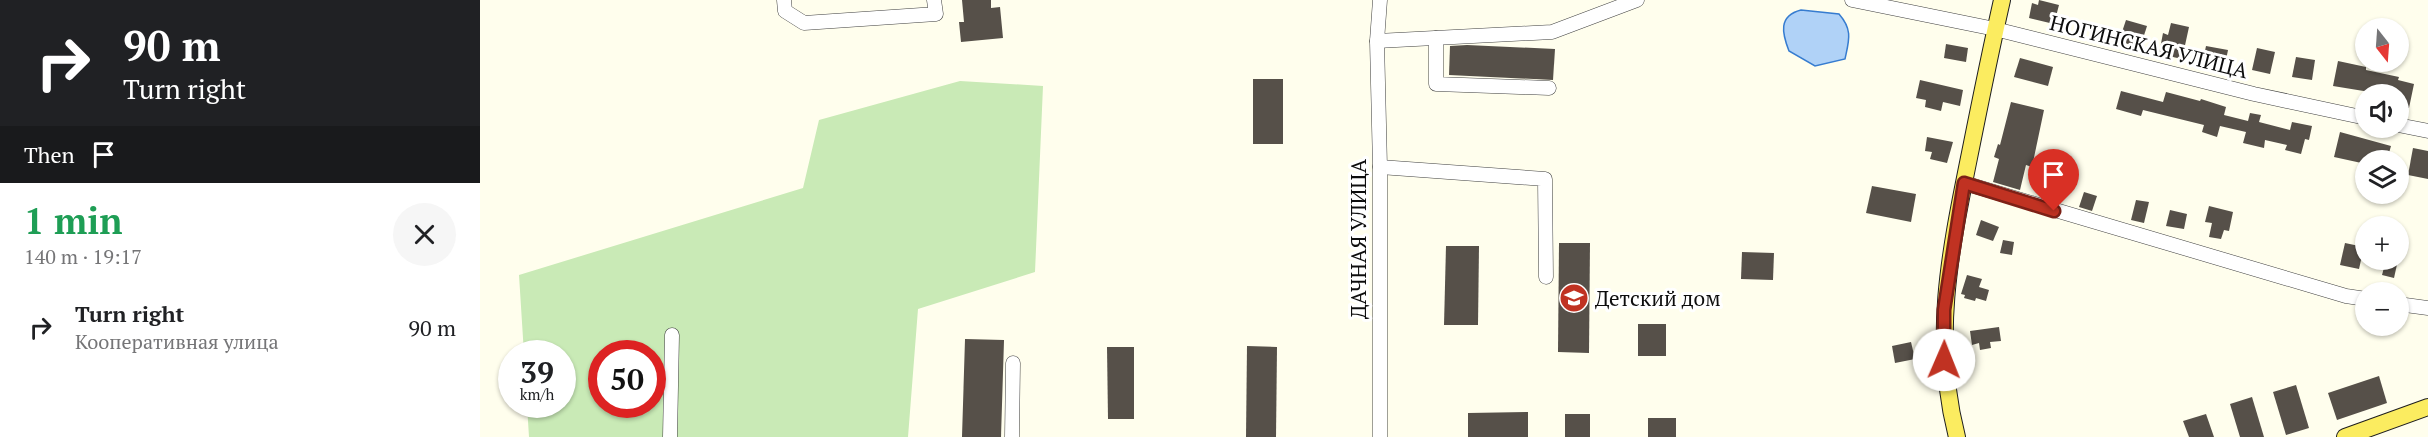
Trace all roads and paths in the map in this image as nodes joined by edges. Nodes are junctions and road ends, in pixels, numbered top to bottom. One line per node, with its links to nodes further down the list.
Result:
1 (934, 0): 6 (street)
2 (1380, 0): 9 (street, ДАЧНАЯ УЛИЦА)
3 (1637, 0): 8 (street)
4 (1852, 0): 7 (street, НОГИНСКАЯ УЛИЦА)
5 (2002, 0): 7 (main road)
6 (784, 6)
7 (1995, 29): 11 (street, НОГИНСКАЯ УЛИЦА); 15 (main road)
8 (1436, 38): 9 (street); 10 (street)
9 (1377, 41): 14 (street, ДАЧНАЯ УЛИЦА)
10 (1549, 88)
11 (2355, 116)
12 (2409, 127): 13 (street)
13 (2428, 131)
14 (1380, 167): 16 (street); 25 (street, ДАЧНАЯ УЛИЦА)
15 (1964, 183): 17 (street); 26 (main road)
16 (1546, 277)
17 (2355, 297)
18 (2409, 305): 19 (street)
19 (2428, 308)
20 (672, 335): 23 (street)
21 (1013, 363): 24 (street)
22 (2427, 411): 27 (main road)
23 (670, 437)
24 (1011, 437)
25 (1380, 437)
26 (1957, 437)
27 (2345, 437)

